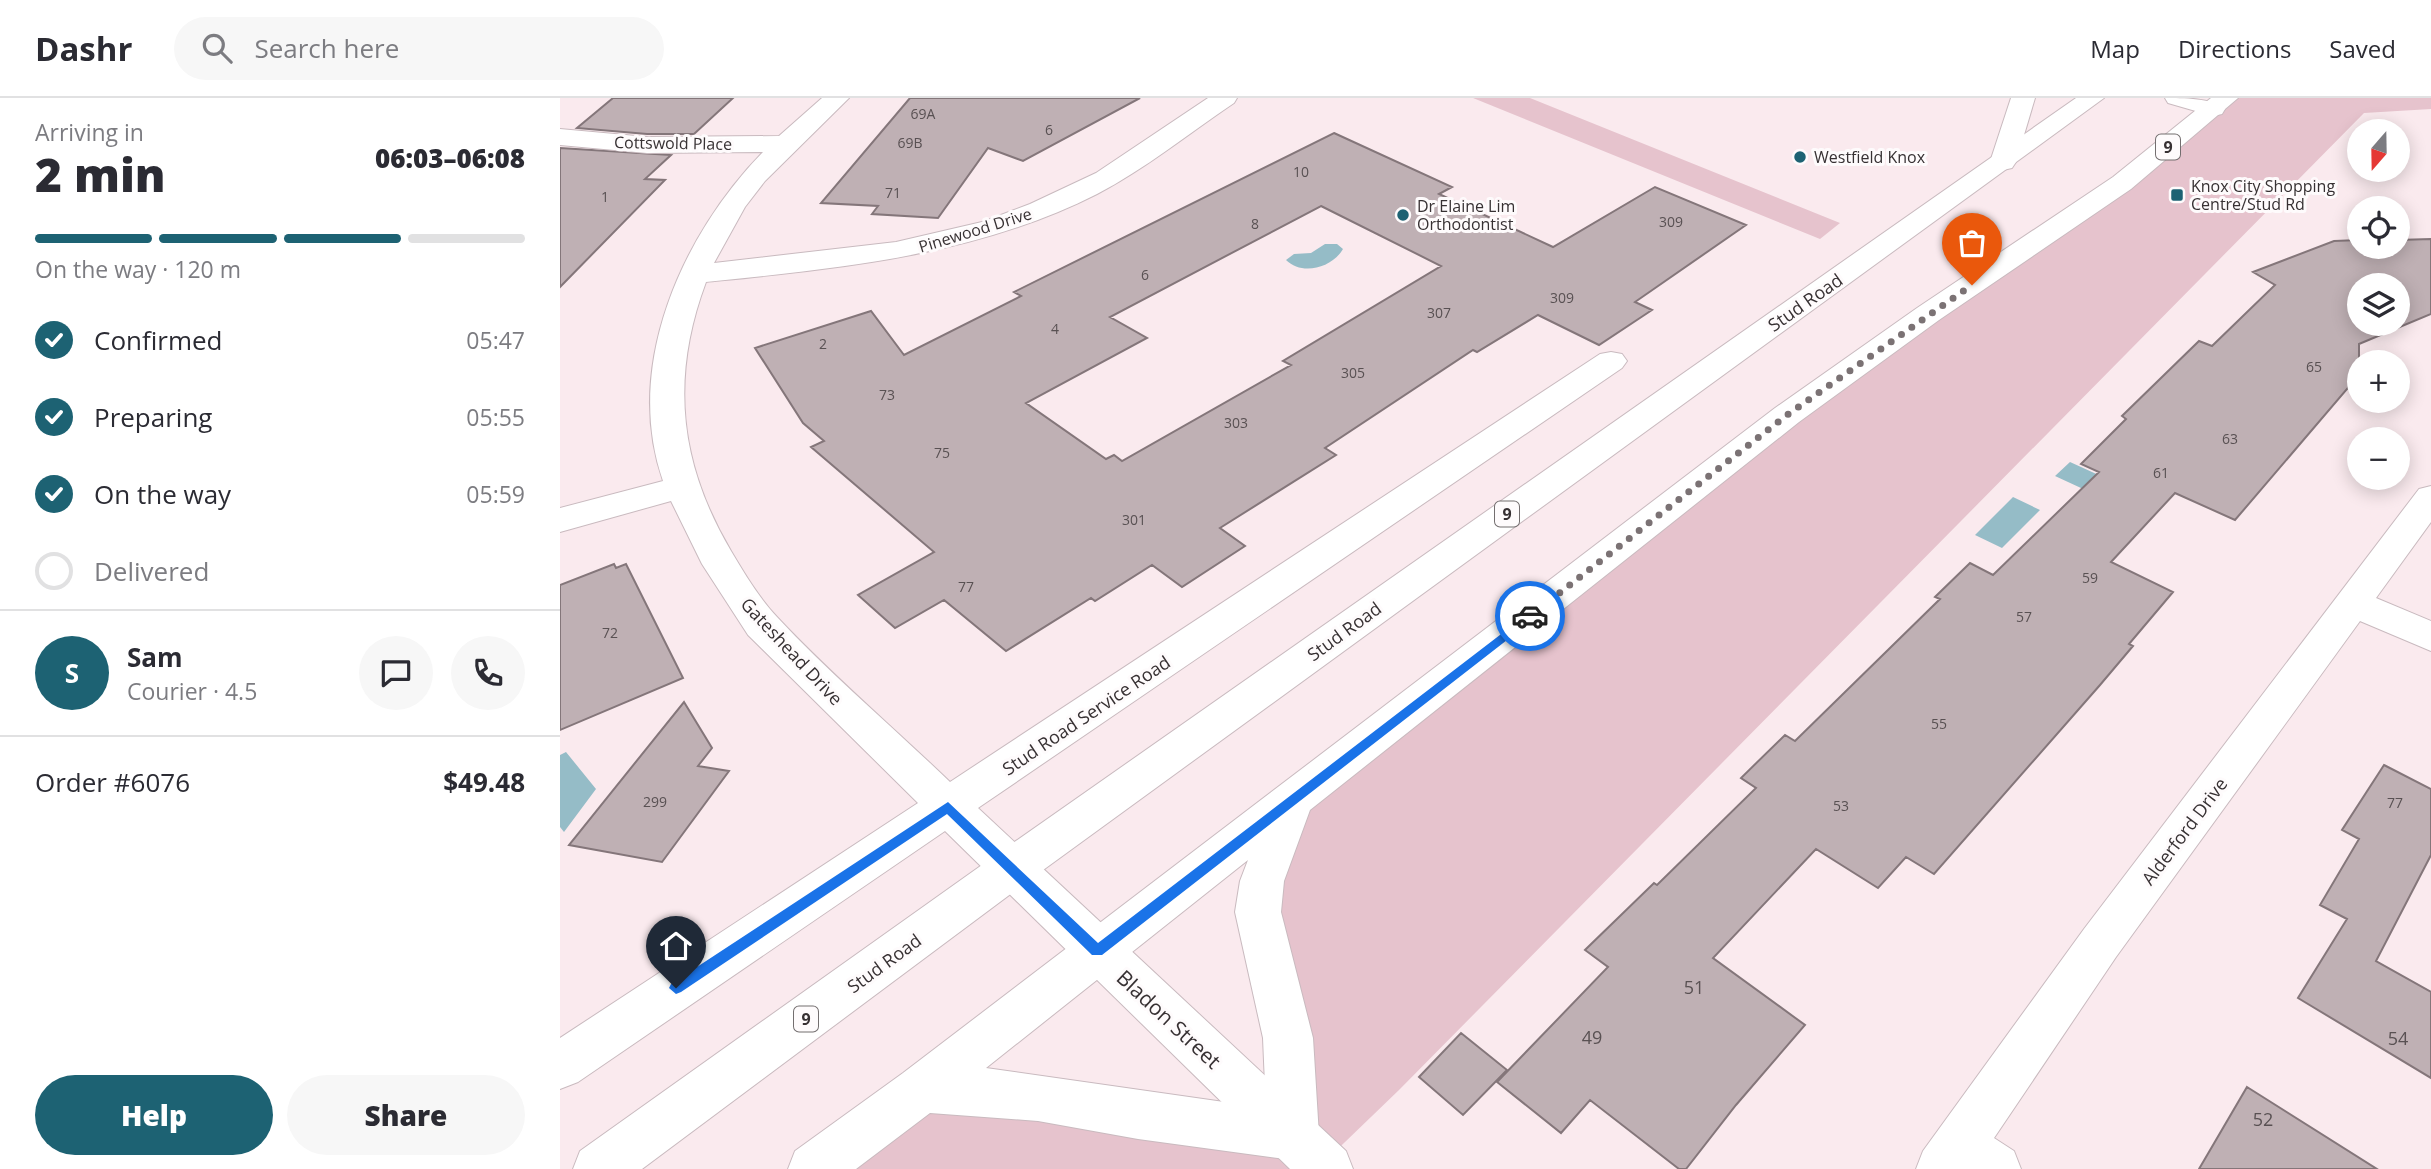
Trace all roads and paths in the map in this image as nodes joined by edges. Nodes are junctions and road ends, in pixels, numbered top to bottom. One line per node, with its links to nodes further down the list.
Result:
1 (836, 98): 8 (street, Gateshead Drive)
2 (1225, 98): 10 (street, Pinewood Drive)
3 (2023, 98): 9 (street)
4 (2092, 98): 9 (street, Stud Road / 9)
5 (2177, 98): 6 (street)
6 (2219, 104): 17 (street, 9)
7 (560, 138): 8 (street, Cottswold Place)
8 (786, 144): 10 (street, Gateshead Drive)
9 (2003, 162): 19 (street, Stud Road / 9)
10 (695, 274): 12 (street, Gateshead Drive)
11 (1611, 361): 18 (street, Stud Road Service Road)
12 (683, 487): 14 (street); 18 (street, Gateshead Drive)
13 (2431, 497): 15 (street, Alderford Drive)
14 (560, 520)
15 (2354, 603): 16 (street); 24 (street, Alderford Drive)
16 (2431, 637)
17 (1293, 798): 20 (street, 9); 23 (street)
18 (948, 807): 19 (street, Gateshead Drive); 21 (street, Stud Road Service Road)
19 (1013, 868): 20 (street, Bladon Street); 25 (street, Stud Road / 9)
20 (1097, 951): 22 (street, 9); 23 (street, Bladon Street)
21 (560, 1066)
22 (921, 1088): 23 (street); 26 (street, 9)
23 (1310, 1153)
24 (1965, 1161)
25 (598, 1169)
26 (814, 1169)

